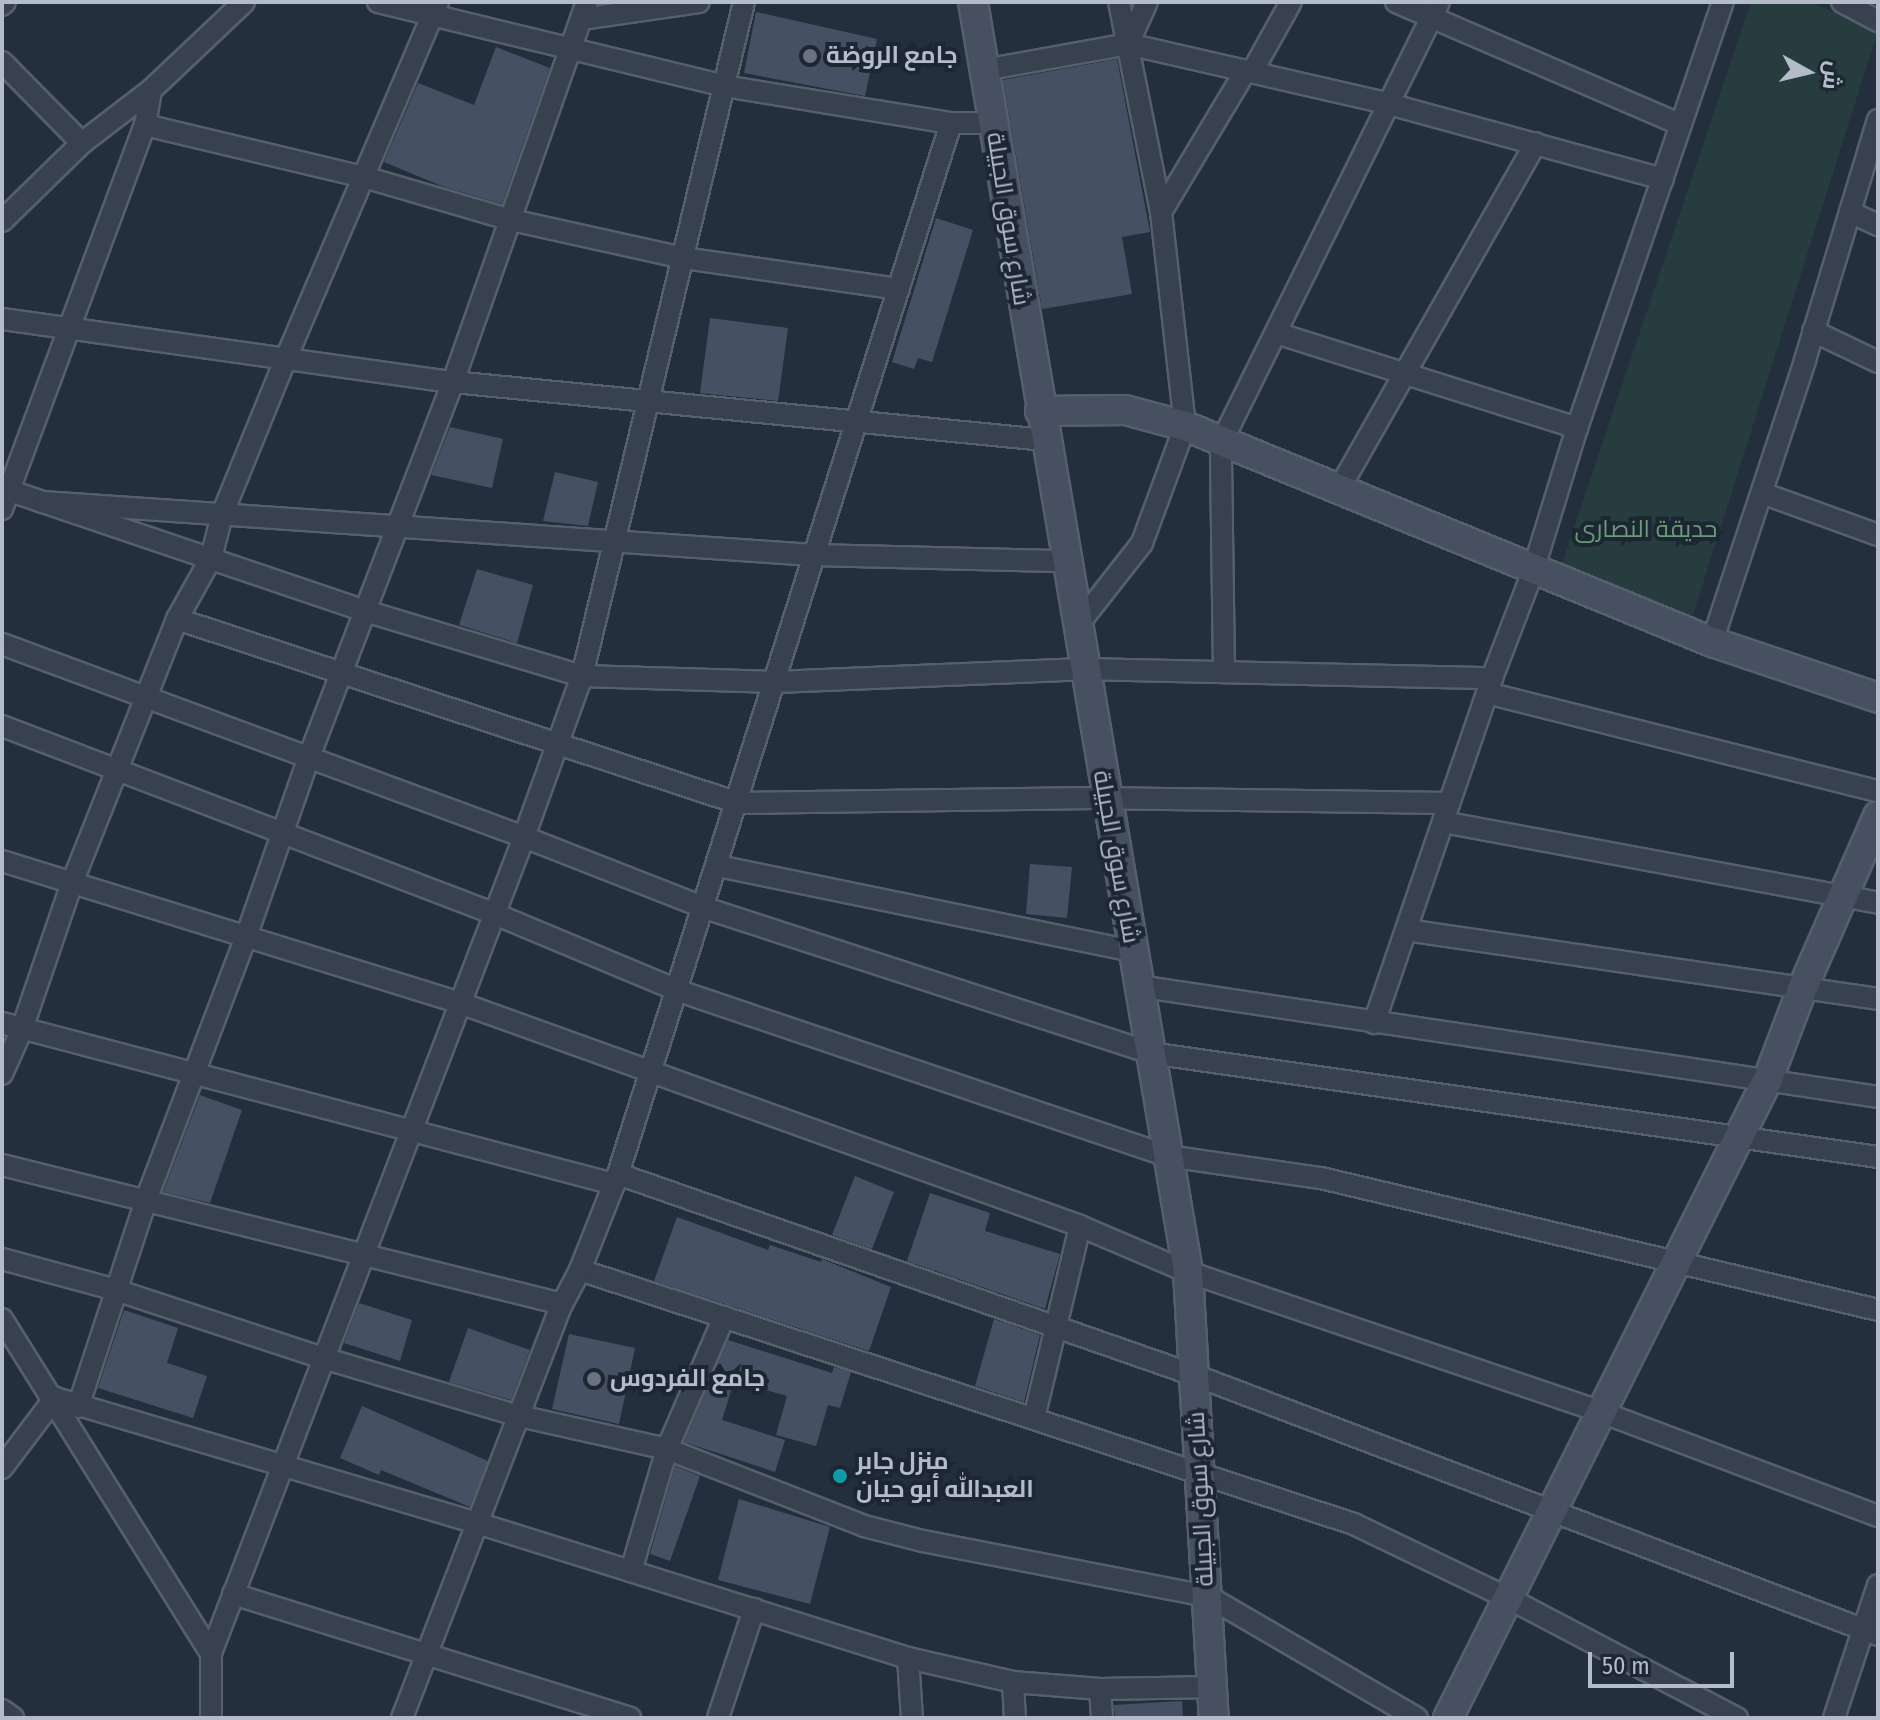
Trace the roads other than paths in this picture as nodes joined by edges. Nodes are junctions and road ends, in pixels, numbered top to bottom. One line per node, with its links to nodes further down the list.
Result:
1 (244, 2): 22 (street)
2 (378, 2): 12 (street)
3 (699, 2): 13 (street)
4 (744, 2): 21 (street)
5 (973, 2): 19 (street, شارع سوق الجبيلة)
6 (1119, 2): 16 (street)
7 (1147, 2): 16 (street)
8 (1291, 2): 20 (street)
9 (1396, 2): 14 (street)
10 (1723, 2): 28 (street)
11 (1842, 2): 15 (street)
12 (436, 8): 17 (street); 31 (street)
13 (584, 11): 17 (street)
14 (1435, 11): 23 (street); 28 (street)
15 (1878, 21)
16 (1128, 44): 19 (street); 20 (street); 33 (street)
17 (572, 48): 21 (street); 35 (street)
18 (2, 62): 29 (street)
19 (984, 70): 26 (street, شارع سوق الجبيلة)
20 (1249, 71): 23 (street); 33 (street)
21 (724, 86): 25 (street); 38 (street)
22 (151, 90): 27 (street); 29 (street)
23 (1389, 104): 30 (street); 43 (street)
24 (1878, 120): 34 (street)
25 (951, 123): 26 (street); 39 (street)
26 (993, 123): 49 (street, شارع سوق الجبيلة)
27 (145, 125): 31 (street); 41 (street)
28 (1681, 125): 32 (street)
29 (82, 143): 36 (street)
30 (1536, 143): 32 (street); 46 (street)
31 (364, 177): 35 (street); 44 (street)
32 (1663, 179): 52 (street)
33 (1161, 212): 51 (street)
34 (1850, 212): 37 (street); 42 (street)
35 (511, 220): 38 (street); 47 (street)
36 (2, 221)
37 (1878, 225)
38 (684, 258): 39 (street); 48 (street)
39 (899, 289): 50 (street)
40 (2, 319): 41 (street)
41 (70, 326): 44 (street); 57 (street)
42 (1813, 331): 45 (street); 56 (street)
43 (1276, 333): 46 (street); 54 (street)
44 (286, 358): 47 (street); 59 (street)
45 (1878, 362)
46 (1405, 371): 52 (street); 55 (street)
47 (453, 382): 48 (street); 60 (street)
48 (650, 401): 50 (street); 62 (street)
49 (1040, 411): 51 (street); 53 (street, شارع سوق الجبيلة)
50 (858, 424): 53 (street); 63 (street)
51 (1185, 426): 54 (street); 69 (street)
52 (1577, 428): 66 (street)
53 (1044, 440): 65 (street, شارع سوق الجبيلة)
54 (1221, 443): 55 (street); 73 (street)
55 (1338, 491): 66 (street)
56 (1762, 493): 61 (street); 70 (street)
57 (4, 496): 58 (street)
58 (43, 502): 59 (street); 64 (street)
59 (222, 515): 60 (street); 64 (street)
60 (396, 526): 62 (street); 67 (street)
61 (1878, 535)
62 (615, 539): 63 (street); 75 (street)
63 (813, 555): 65 (street); 76 (street)
64 (211, 558): 67 (street); 68 (street)
65 (1065, 561): 69 (street, شارع سوق الجبيلة)
66 (1533, 571): 70 (street); 77 (street)
67 (365, 611): 74 (street); 75 (street)
68 (177, 619): 74 (street); 78 (street)
69 (1077, 626): 72 (street, شارع سوق الجبيلة)
70 (1712, 642): 79 (street)
71 (2, 644): 78 (street)
72 (1084, 669): 73 (street); 76 (street); 85 (street, شارع سوق الجبيلة)
73 (1224, 672): 77 (street)
74 (341, 674): 81 (street); 82 (street)
75 (582, 676): 76 (street); 81 (street)
76 (776, 682): 86 (street)
77 (1489, 686): 84 (street); 87 (street)
78 (145, 695): 82 (street); 83 (street)
79 (1878, 698)
80 (2, 726): 83 (street)
81 (557, 746): 86 (street); 90 (street)
82 (309, 757): 89 (street); 90 (street)
83 (118, 772): 89 (street); 93 (street)
84 (1878, 791)
85 (1106, 798): 86 (street); 87 (street); 100 (street, شارع سوق الجبيلة)
86 (738, 803): 92 (street)
87 (1446, 812): 94 (street); 98 (street)
88 (1878, 816): 94 (street)
89 (282, 832): 97 (street); 99 (street)
90 (524, 837): 96 (street); 97 (street)
91 (2, 861): 93 (street)
92 (718, 866): 96 (street); 100 (street)
93 (72, 883): 99 (street); 108 (street)
94 (1842, 896): 95 (street); 102 (street)
95 (1878, 903)
96 (705, 908): 103 (street); 109 (street)
97 (495, 914): 103 (street); 105 (street)
98 (1406, 930): 102 (street); 107 (street)
99 (246, 937): 105 (street); 111 (street)
100 (1132, 951): 101 (street, شارع سوق الجبيلة)
101 (1138, 986): 107 (street); 109 (street, شارع سوق الجبيلة)
102 (1803, 987): 104 (street); 113 (street)
103 (679, 991): 110 (street); 117 (street)
104 (1878, 999)
105 (460, 1003): 110 (street); 115 (street)
106 (2, 1023): 108 (street)
107 (1374, 1023): 113 (street)
108 (22, 1029): 111 (street); 112 (street)
109 (1150, 1053): 116 (street); 117 (street, شارع سوق الجبيلة)
110 (653, 1071): 120 (street); 122 (street)
111 (193, 1073): 115 (street); 121 (street)
112 (2, 1074)
113 (1768, 1079): 114 (street); 116 (street)
114 (1878, 1097)
115 (410, 1131): 120 (street); 123 (street)
116 (1738, 1137): 118 (street); 125 (street)
117 (1168, 1156): 125 (street); 127 (street, شارع سوق الجبيلة)
118 (1878, 1157)
119 (2, 1165): 121 (street)
120 (616, 1179): 126 (street); 133 (street)
121 (146, 1200): 123 (street); 128 (street)
122 (1080, 1226): 127 (street); 133 (street)
123 (363, 1254): 129 (street); 134 (street)
124 (2, 1259): 128 (street)
125 (1676, 1260): 130 (street); 138 (street)
126 (580, 1270): 129 (street); 131 (street)
127 (1188, 1272): 135 (street, شارع سوق الجبيلة); 138 (street)
128 (116, 1290): 134 (street); 137 (street)
129 (562, 1304): 139 (street)
130 (1878, 1310)
131 (724, 1317): 140 (street); 141 (street)
132 (2, 1319): 136 (street)
133 (1056, 1327): 135 (street); 140 (street)
134 (323, 1358): 139 (street); 142 (street)
135 (1194, 1375): 144 (street, شارع سوق الجبيلة); 145 (street)
136 (55, 1398): 137 (street); 143 (street); 155 (street)
137 (78, 1407): 142 (street)
138 (1601, 1412): 145 (street); 146 (street)
139 (519, 1416): 141 (street); 147 (street)
140 (1034, 1418): 144 (street)
141 (667, 1449): 148 (street); 151 (street)
142 (281, 1467): 147 (street); 150 (street)
143 (2, 1468)
144 (1200, 1471): 151 (street, شارع سوق الجبيلة); 152 (street)
145 (1552, 1510): 152 (street); 154 (street)
146 (1878, 1516)
147 (477, 1523): 148 (street); 156 (street)
148 (631, 1571): 153 (street)
149 (1878, 1585): 154 (street)
150 (233, 1594): 155 (street); 156 (street)
151 (1207, 1596): 159 (street, شارع سوق الجبيلة); 171 (street)
152 (1508, 1598): 172 (street); 173 (street)
153 (754, 1609): 157 (street); 166 (street)
154 (1871, 1632): 174 (street)
155 (211, 1653): 163 (street)
156 (427, 1655): 164 (street); 165 (street)
157 (908, 1658): 158 (street); 167 (street)
158 (1013, 1682): 160 (street); 168 (street)
159 (1212, 1687): 160 (street); 170 (street, شارع سوق الجبيلة)
160 (1100, 1689): 169 (street)
161 (2, 1710): 162 (street)
162 (13, 1718)
163 (211, 1718)
164 (402, 1718)
165 (630, 1718)
166 (718, 1718)
167 (912, 1718)
168 (1015, 1718)
169 (1102, 1718)
170 (1214, 1718)
171 (1417, 1718)
172 (1448, 1718)
173 (1737, 1718)
174 (1834, 1718)

